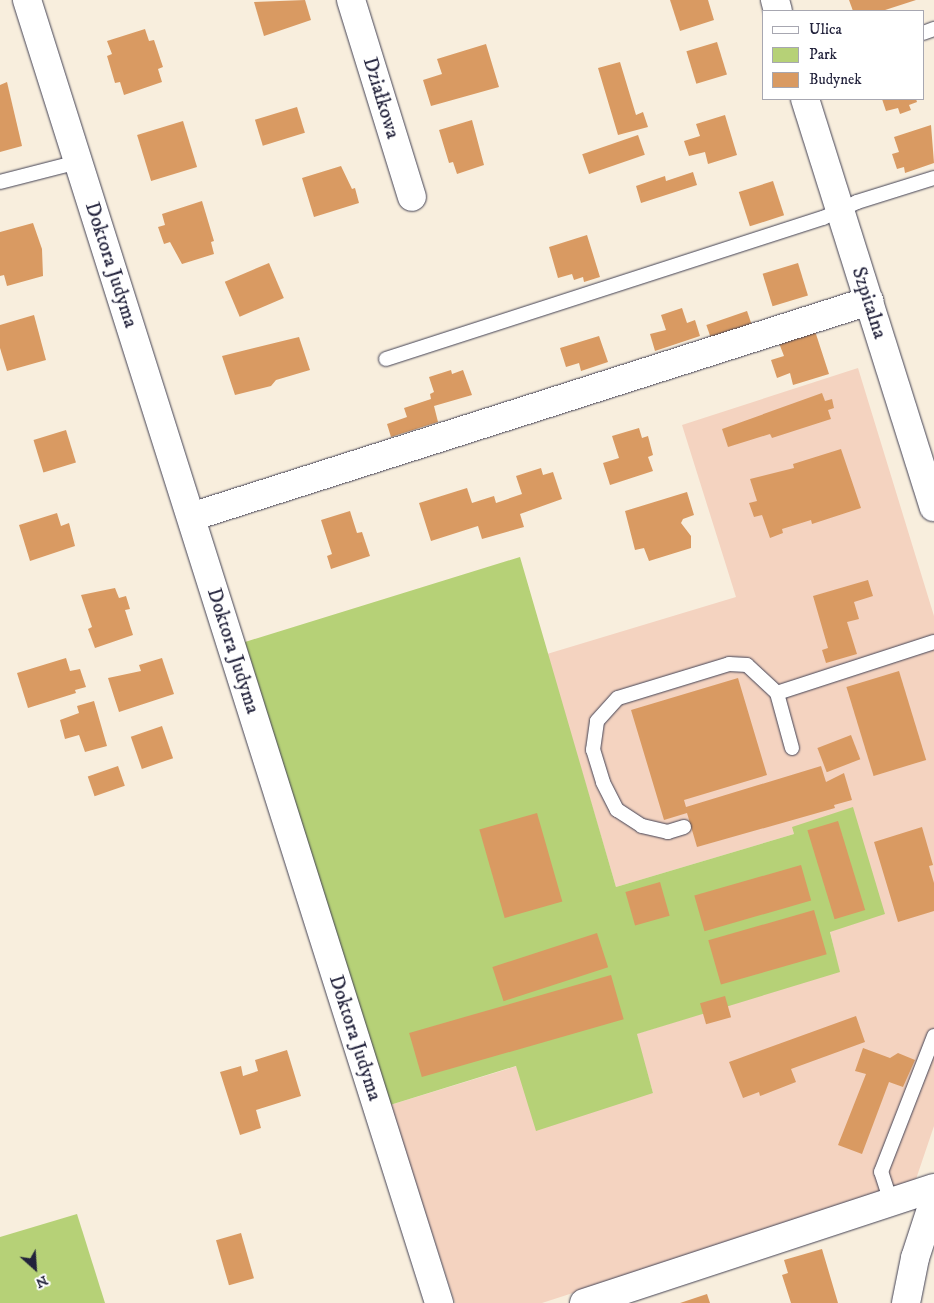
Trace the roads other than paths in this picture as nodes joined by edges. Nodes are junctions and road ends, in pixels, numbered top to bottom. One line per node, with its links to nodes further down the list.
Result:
1 (27, 0): 4 (street, Doktora Judyma)
2 (351, 0): 7 (street, Działkowa)
3 (805, 100): 8 (street, Szpitalna)
4 (78, 162): 6 (lane); 12 (street, Doktora Judyma)
5 (934, 178): 8 (lane)
6 (0, 182)
7 (412, 197)
8 (840, 210): 9 (street, Szpitalna); 10 (lane)
9 (869, 301): 11 (street, Szpitalna); 12 (street)
10 (386, 359)
11 (934, 507)
12 (191, 517): 21 (street, Doktora Judyma)
13 (934, 642): 14 (lane)
14 (777, 693): 15 (lane); 16 (lane)
15 (792, 748)
16 (684, 827)
17 (934, 1036): 20 (lane)
18 (934, 1188): 20 (street)
19 (934, 1200): 23 (street)
20 (891, 1202): 22 (street)
21 (439, 1303)
22 (584, 1303)
23 (906, 1303)

